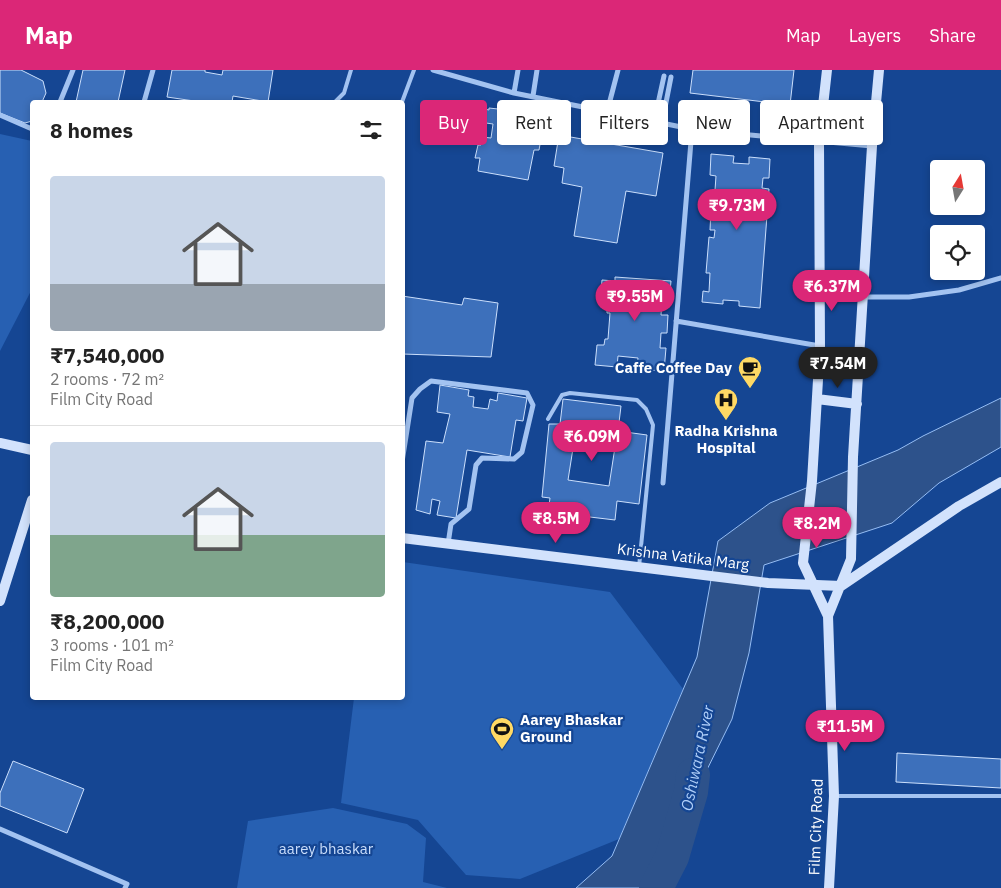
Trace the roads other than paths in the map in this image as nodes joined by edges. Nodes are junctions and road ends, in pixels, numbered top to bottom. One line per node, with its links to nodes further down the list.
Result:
1 (73, 70): 15 (street)
2 (153, 70): 16 (street)
3 (351, 70): 17 (lane)
4 (414, 70): 18 (lane)
5 (435, 70): 13 (street)
6 (518, 70): 13 (street)
7 (538, 70): 14 (street)
8 (618, 70): 19 (street)
9 (827, 70): 22 (street, Film City Road)
10 (879, 70): 29 (street, Film City Road)
11 (664, 76): 20 (street)
12 (671, 77): 21 (street)
13 (514, 92): 14 (street)
14 (533, 96): 23 (street)
15 (61, 100)
16 (145, 100)
17 (337, 100)
18 (403, 100)
19 (610, 100)
20 (659, 100)
21 (666, 100)
22 (824, 100)
23 (581, 106)
24 (0, 115): 25 (street)
25 (30, 128)
26 (691, 145): 32 (street)
27 (819, 145): 33 (street, Film City Road)
28 (859, 145): 29 (street)
29 (872, 146): 31 (street, Film City Road)
30 (1001, 278): 31 (street)
31 (864, 297): 35 (street, Film City Road)
32 (676, 321): 33 (street); 41 (street)
33 (820, 346): 34 (street, Film City Road)
34 (817, 399): 35 (street); 46 (street, Film City Road)
35 (857, 404): 47 (street, Film City Road)
36 (548, 418): 45 (lane)
37 (0, 443): 39 (street)
38 (405, 443): 44 (street)
39 (30, 450)
40 (1001, 482): 47 (street)
41 (662, 484)
42 (30, 506): 48 (street)
43 (405, 538): 44 (street, Krishna Vatika Marg)
44 (448, 544): 45 (street, Krishna Vatika Marg)
45 (639, 567): 46 (street, Krishna Vatika Marg)
46 (814, 585): 47 (street, Krishna Vatika Marg); 49 (street, Film City Road)
47 (841, 586): 49 (street, Film City Road)
48 (0, 602)
49 (828, 616): 50 (street, Film City Road)
50 (834, 796): 51 (lane); 54 (street, Film City Road)
51 (1001, 796)
52 (0, 829): 53 (street)
53 (125, 888)
54 (829, 888)

